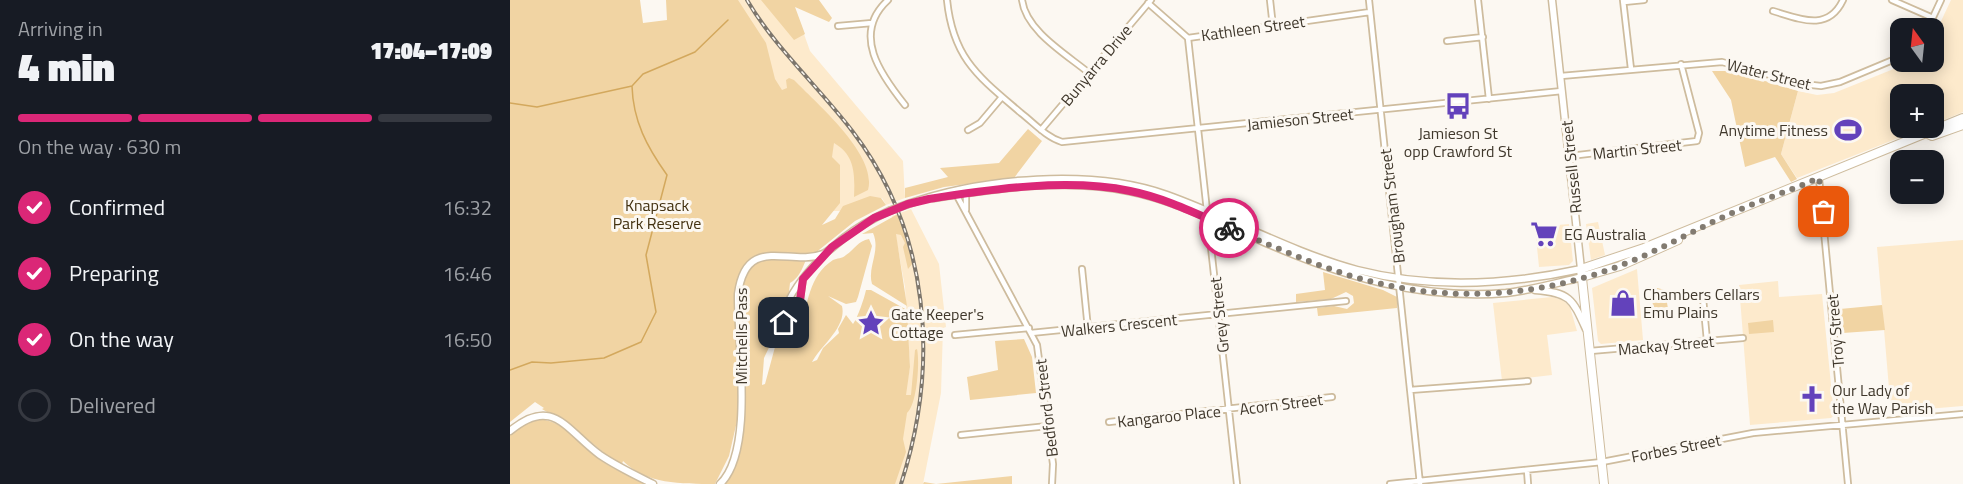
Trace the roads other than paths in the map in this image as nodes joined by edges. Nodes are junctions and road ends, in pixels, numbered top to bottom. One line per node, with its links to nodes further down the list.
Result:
1 (888, 0): 17 (street)
2 (947, 0): 29 (street, Jamieson Street)
3 (1022, 0): 26 (street)
4 (1270, 0): 19 (street)
5 (1369, 0): 14 (street, Brougham Street)
6 (1478, 0): 20 (street)
7 (1552, 0): 27 (main road, Russell Street)
8 (1644, 0): 12 (street)
9 (1843, 0): 15 (street)
10 (1893, 0): 16 (street)
11 (1941, 0): 16 (street)
12 (1624, 1): 25 (street)
13 (1150, 2): 21 (street, Kathleen Street); 26 (street, Bunyarra Drive)
14 (1370, 12): 19 (street, Kathleen Street); 32 (street, Brougham Street)
15 (1773, 12)
16 (1933, 18)
17 (872, 23): 18 (street); 31 (street)
18 (838, 26)
19 (1273, 27): 21 (street, Kathleen Street)
20 (1483, 37): 22 (street); 30 (street)
21 (1188, 38): 36 (street, Grey Street)
22 (1447, 41)
23 (1890, 61): 24 (street, Water Street)
24 (1681, 64): 25 (street, Water Street); 41 (street, Martin Street)
25 (1631, 69): 27 (street, Water Street)
26 (1089, 73): 38 (street, Bunyarra Drive)
27 (1561, 76): 28 (main road, Russell Street)
28 (1562, 91): 30 (street, Jamieson Street); 41 (main road, Russell Street)
29 (1002, 97): 37 (street); 38 (street, Jamieson Street)
30 (1489, 99): 32 (street, Jamieson Street)
31 (905, 105)
32 (1380, 110): 36 (street, Jamieson Street); 51 (street, Brougham Street)
33 (1963, 118): 34 (highway)
34 (1944, 125)
35 (1963, 125): 39 (highway)
36 (1199, 129): 38 (street, Jamieson Street); 46 (street, Grey Street)
37 (968, 130)
38 (1041, 130)
39 (1944, 132)
40 (1918, 138): 42 (highway)
41 (1570, 156): 49 (main road, Russell Street)
42 (1819, 178): 49 (highway); 70 (street, Troy Street)
43 (956, 192): 44 (main road); 45 (street); 46 (main road); 47 (main road, bridge)
44 (966, 194): 45 (street); 46 (main road)
45 (966, 210): 58 (street)
46 (1209, 216): 51 (main road); 52 (main road); 56 (street, Grey Street)
47 (826, 252): 50 (street); 78 (main road, Mitchells Pass)
48 (1082, 269): 57 (street)
49 (1582, 273): 51 (main road); 53 (main road); 60 (highway, Russell Street)
50 (803, 279): 50 (street)
51 (1400, 279): 52 (street, Brougham Street)
52 (1400, 288): 53 (main road); 65 (street, Brougham Street)
53 (1530, 289): 60 (main road, Russell Street)
54 (1703, 298): 62 (street)
55 (1346, 301): 56 (street, Walkers Crescent)
56 (1220, 315): 57 (street, Walkers Crescent); 67 (street, Grey Street)
57 (1088, 329): 58 (street, Walkers Crescent)
58 (1030, 331): 59 (street, Walkers Crescent); 71 (street, Bedford Street)
59 (955, 335)
60 (1588, 335): 63 (highway, Russell Street)
61 (1743, 338): 62 (street, Mackay Street)
62 (1707, 341): 63 (street, Mackay Street)
63 (1590, 351): 74 (highway, Russell Street)
64 (1528, 381): 65 (street)
65 (1410, 390): 76 (street, Brougham Street)
66 (1332, 397): 67 (street, Acorn Street)
67 (1229, 410): 69 (street, Kangaroo Place); 80 (street, Grey Street)
68 (1963, 414): 70 (street, Forbes Street)
69 (1109, 422)
70 (1843, 425): 74 (street, Forbes Street); 84 (street, Troy Street)
71 (1048, 426): 73 (street); 79 (street, Bedford Street)
72 (510, 430): 77 (main road)
73 (961, 435)
74 (1602, 462): 75 (street, Forbes Street); 83 (highway, Russell Street)
75 (1527, 470): 76 (street, Forbes Street); 82 (street)
76 (1420, 482): 81 (street, Forbes Street)
77 (653, 484)
78 (720, 484)
79 (1053, 484)
80 (1237, 484)
81 (1390, 484)
82 (1528, 484)
83 (1604, 484)
84 (1848, 484)

